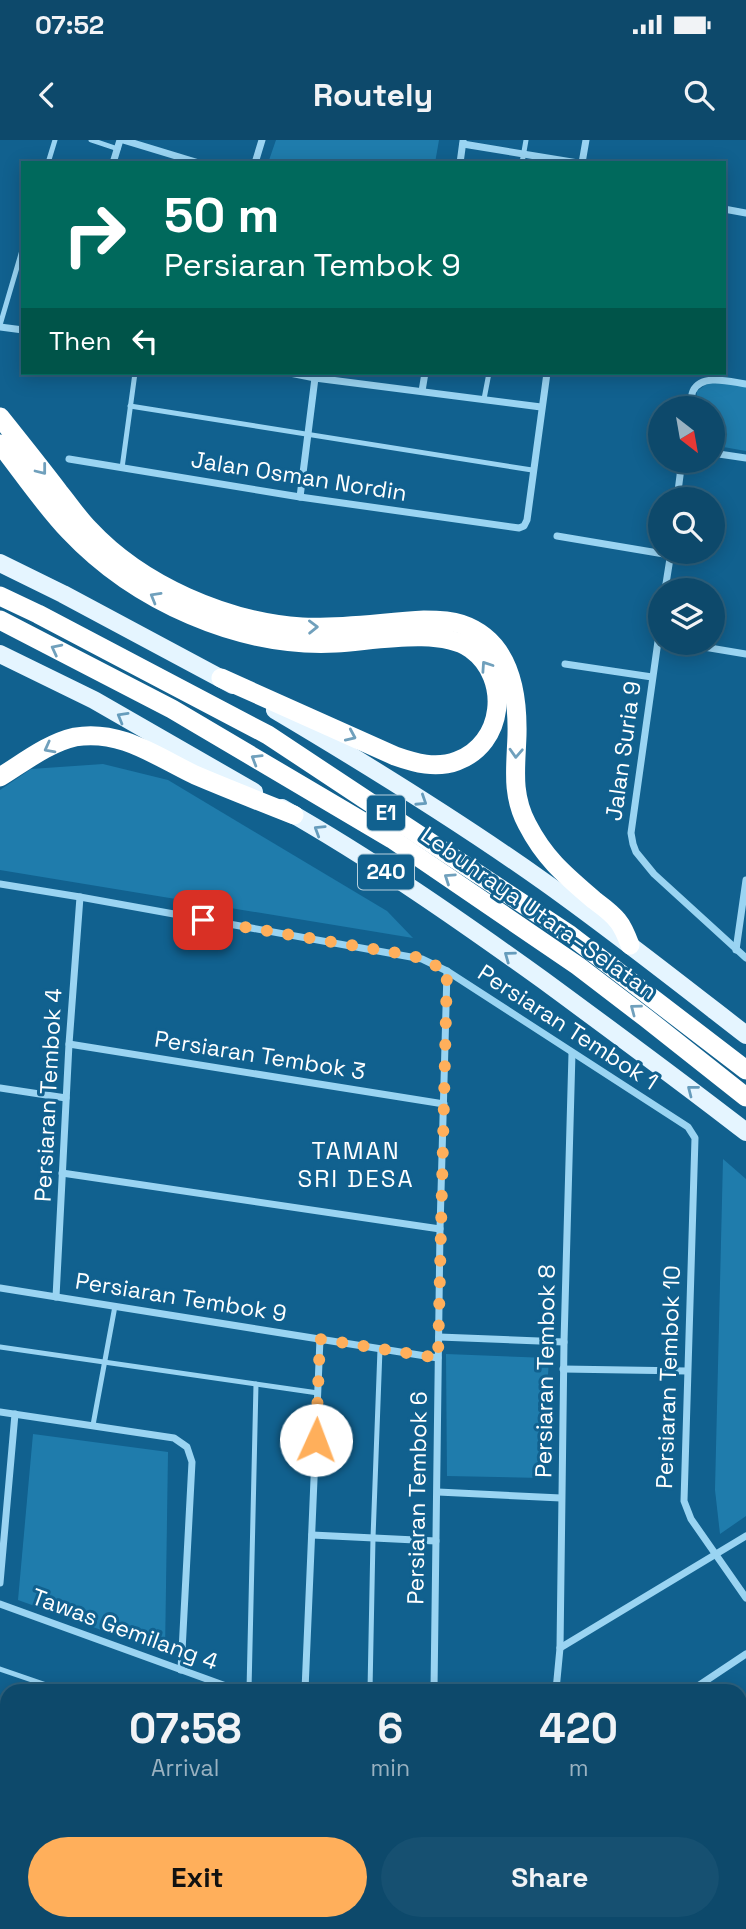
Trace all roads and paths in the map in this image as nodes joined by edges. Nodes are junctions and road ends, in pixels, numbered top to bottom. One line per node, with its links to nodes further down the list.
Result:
1 (55, 140): 10 (lane)
2 (91, 140): 8 (lane)
3 (122, 140): 8 (street); 12 (street)
4 (262, 140): 13 (street)
5 (526, 140): 9 (lane)
6 (586, 140): 17 (street)
7 (463, 142): 9 (street); 14 (street)
8 (118, 149): 11 (street)
9 (524, 154): 15 (lane); 16 (street)
10 (49, 161)
11 (114, 161)
12 (192, 161)
13 (256, 161)
14 (460, 161)
15 (522, 161)
16 (568, 161)
17 (581, 161)
18 (726, 209): 19 (street)
19 (746, 213)
20 (21, 254): 21 (lane)
21 (0, 326): 22 (street)
22 (21, 330)
23 (135, 375): 33 (lane)
24 (302, 375): 28 (street)
25 (425, 375): 30 (street)
26 (488, 375): 32 (lane)
27 (547, 375): 34 (street)
28 (315, 377): 30 (street); 36 (street)
29 (746, 384): 31 (street)
30 (422, 391): 32 (street)
31 (692, 396)
32 (484, 400): 34 (street)
33 (130, 406): 36 (lane); 41 (lane)
34 (541, 407): 42 (street)
35 (0, 417): 61 (highway, one-way to 61)
36 (308, 435): 42 (lane); 43 (street)
37 (0, 444): 55 (highway, one-way to 37)
38 (725, 455): 39 (street)
39 (746, 458)
40 (69, 459): 41 (street, Jalan Osman Nordin)
41 (122, 468): 43 (street, Jalan Osman Nordin)
42 (532, 470): 43 (street, Jalan Osman Nordin)
43 (300, 497)
44 (557, 536): 45 (street)
45 (648, 550)
46 (0, 563): 55 (main road)
47 (0, 596): 68 (highway, Lebuhraya Utara–Selatan / E1)
48 (0, 620): 70 (highway, Lebuhraya Utara–Selatan / E1, one-way to 48)
49 (725, 650): 51 (street)
50 (0, 654): 57 (main road, 240, one-way to 50)
51 (746, 654)
52 (656, 655): 54 (street, Jalan Suria 9)
53 (565, 664): 54 (street)
54 (652, 677): 62 (street, Jalan Suria 9)
55 (221, 678): 61 (main road, one-way to 61)
56 (0, 777): 57 (highway, one-way to 56)
57 (294, 815): 73 (main road, 240, one-way to 57)
58 (746, 880): 62 (street)
59 (0, 884): 60 (street, Persiaran Tembok 1)
60 (80, 897): 64 (street, Persiaran Tembok 1); 66 (street, Persiaran Tembok 4)
61 (630, 945): 65 (main road)
62 (736, 950): 63 (street, Jalan Suria 9)
63 (746, 958)
64 (447, 971): 67 (street, Persiaran Tembok 1); 72 (street, Persiaran Tembok 6)
65 (746, 1035)
66 (69, 1044): 71 (street, Persiaran Tembok 4); 72 (street, Persiaran Tembok 3)
67 (572, 1053): 74 (street, Persiaran Tembok 1); 82 (street, Persiaran Tembok 8)
68 (746, 1070)
69 (0, 1088): 71 (street)
70 (746, 1097)
71 (66, 1098): 75 (street, Persiaran Tembok 4)
72 (444, 1104): 76 (street, Persiaran Tembok 6)
73 (746, 1132)
74 (695, 1138): 88 (street, Persiaran Tembok 10)
75 (62, 1173): 76 (street); 78 (street, Persiaran Tembok 4)
76 (440, 1229): 80 (street, Persiaran Tembok 6)
77 (0, 1287): 78 (street, Persiaran Tembok 9)
78 (56, 1297): 79 (street, Persiaran Tembok 9)
79 (115, 1306): 81 (street, Persiaran Tembok 9); 86 (lane)
80 (439, 1337): 82 (street); 85 (street, Persiaran Tembok 6)
81 (320, 1339): 84 (street, Persiaran Tembok 9); 90 (street)
82 (564, 1342): 87 (street, Persiaran Tembok 8)
83 (0, 1348): 86 (lane)
84 (380, 1349): 85 (street, Persiaran Tembok 9); 98 (lane)
85 (438, 1358): 94 (street, Persiaran Tembok 6)
86 (104, 1362): 89 (lane); 93 (lane)
87 (563, 1369): 88 (street); 95 (street, Persiaran Tembok 8)
88 (687, 1371): 100 (street, Persiaran Tembok 10)
89 (256, 1384): 90 (lane); 110 (lane)
90 (317, 1393): 96 (street)
91 (0, 1412): 92 (street)
92 (15, 1414): 93 (street); 101 (street)
93 (93, 1425): 107 (street)
94 (438, 1492): 95 (street); 99 (street, Persiaran Tembok 6)
95 (561, 1498): 104 (street, Persiaran Tembok 8)
96 (312, 1535): 98 (street); 111 (street)
97 (746, 1536): 100 (street)
98 (373, 1538): 99 (street); 112 (lane)
99 (436, 1541): 113 (street, Persiaran Tembok 6)
100 (717, 1554): 102 (street, Persiaran Tembok 10); 104 (street)
101 (0, 1583)
102 (746, 1598)
103 (0, 1604): 107 (street, Tawas Gemilang 4)
104 (560, 1648): 114 (street, Persiaran Tembok 8)
105 (746, 1654): 115 (street)
106 (0, 1669): 108 (lane)
107 (181, 1670): 109 (street, Tawas Gemilang 4)
108 (44, 1684)
109 (214, 1684)
110 (249, 1684)
111 (305, 1684)
112 (370, 1684)
113 (433, 1684)
114 (557, 1684)
115 (700, 1684)

